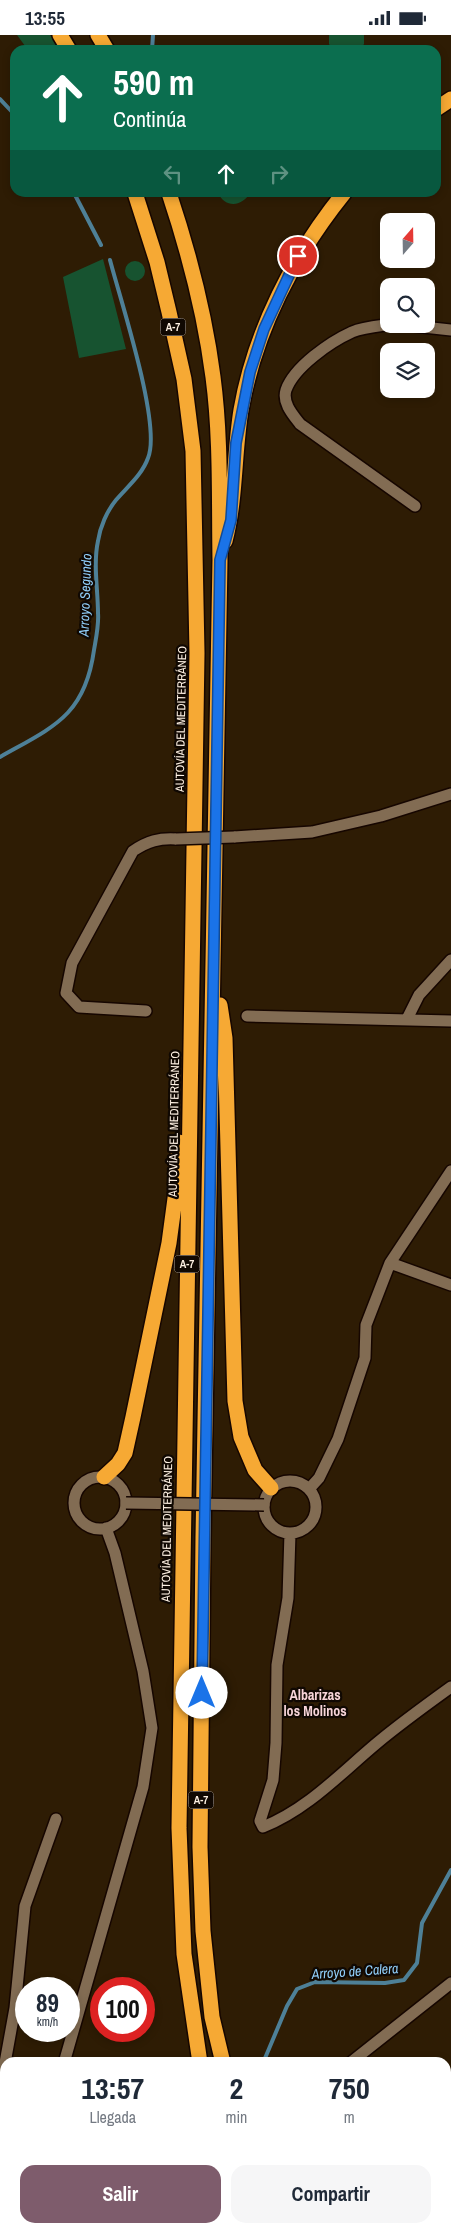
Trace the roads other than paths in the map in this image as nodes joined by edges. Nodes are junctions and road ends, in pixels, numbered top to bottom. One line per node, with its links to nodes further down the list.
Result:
1 (136, 197): 16 (highway, AUTOVÍA DEL MEDITERRÁNEO / A-7)
2 (170, 197): 8 (highway, A-7)
3 (341, 197): 8 (highway)
4 (380, 326): 7 (street)
5 (435, 328): 6 (street)
6 (451, 329)
7 (415, 506)
8 (220, 560): 10 (highway, A-7)
9 (451, 794): 12 (street, bridge)
10 (214, 956): 21 (highway); 33 (highway, A-7)
11 (451, 960): 14 (street)
12 (146, 1011)
13 (247, 1016): 14 (street)
14 (407, 1019): 15 (street)
15 (451, 1021)
16 (190, 1027): 20 (highway); 32 (highway, AUTOVÍA DEL MEDITERRÁNEO / A-7)
17 (451, 1171): 18 (street)
18 (390, 1263): 19 (street); 22 (street)
19 (451, 1285)
20 (104, 1477): 23 (street); 25 (street)
21 (272, 1488): 22 (street); 24 (street)
22 (309, 1489): 26 (street)
23 (126, 1503): 24 (street, bridge); 25 (street)
24 (264, 1505): 26 (street)
25 (106, 1528): 31 (street)
26 (290, 1533): 27 (street)
27 (451, 1687)
28 (56, 1819): 30 (street)
29 (451, 1983): 34 (street)
30 (6, 2057)
31 (66, 2057)
32 (199, 2057)
33 (222, 2057)
34 (358, 2057)

